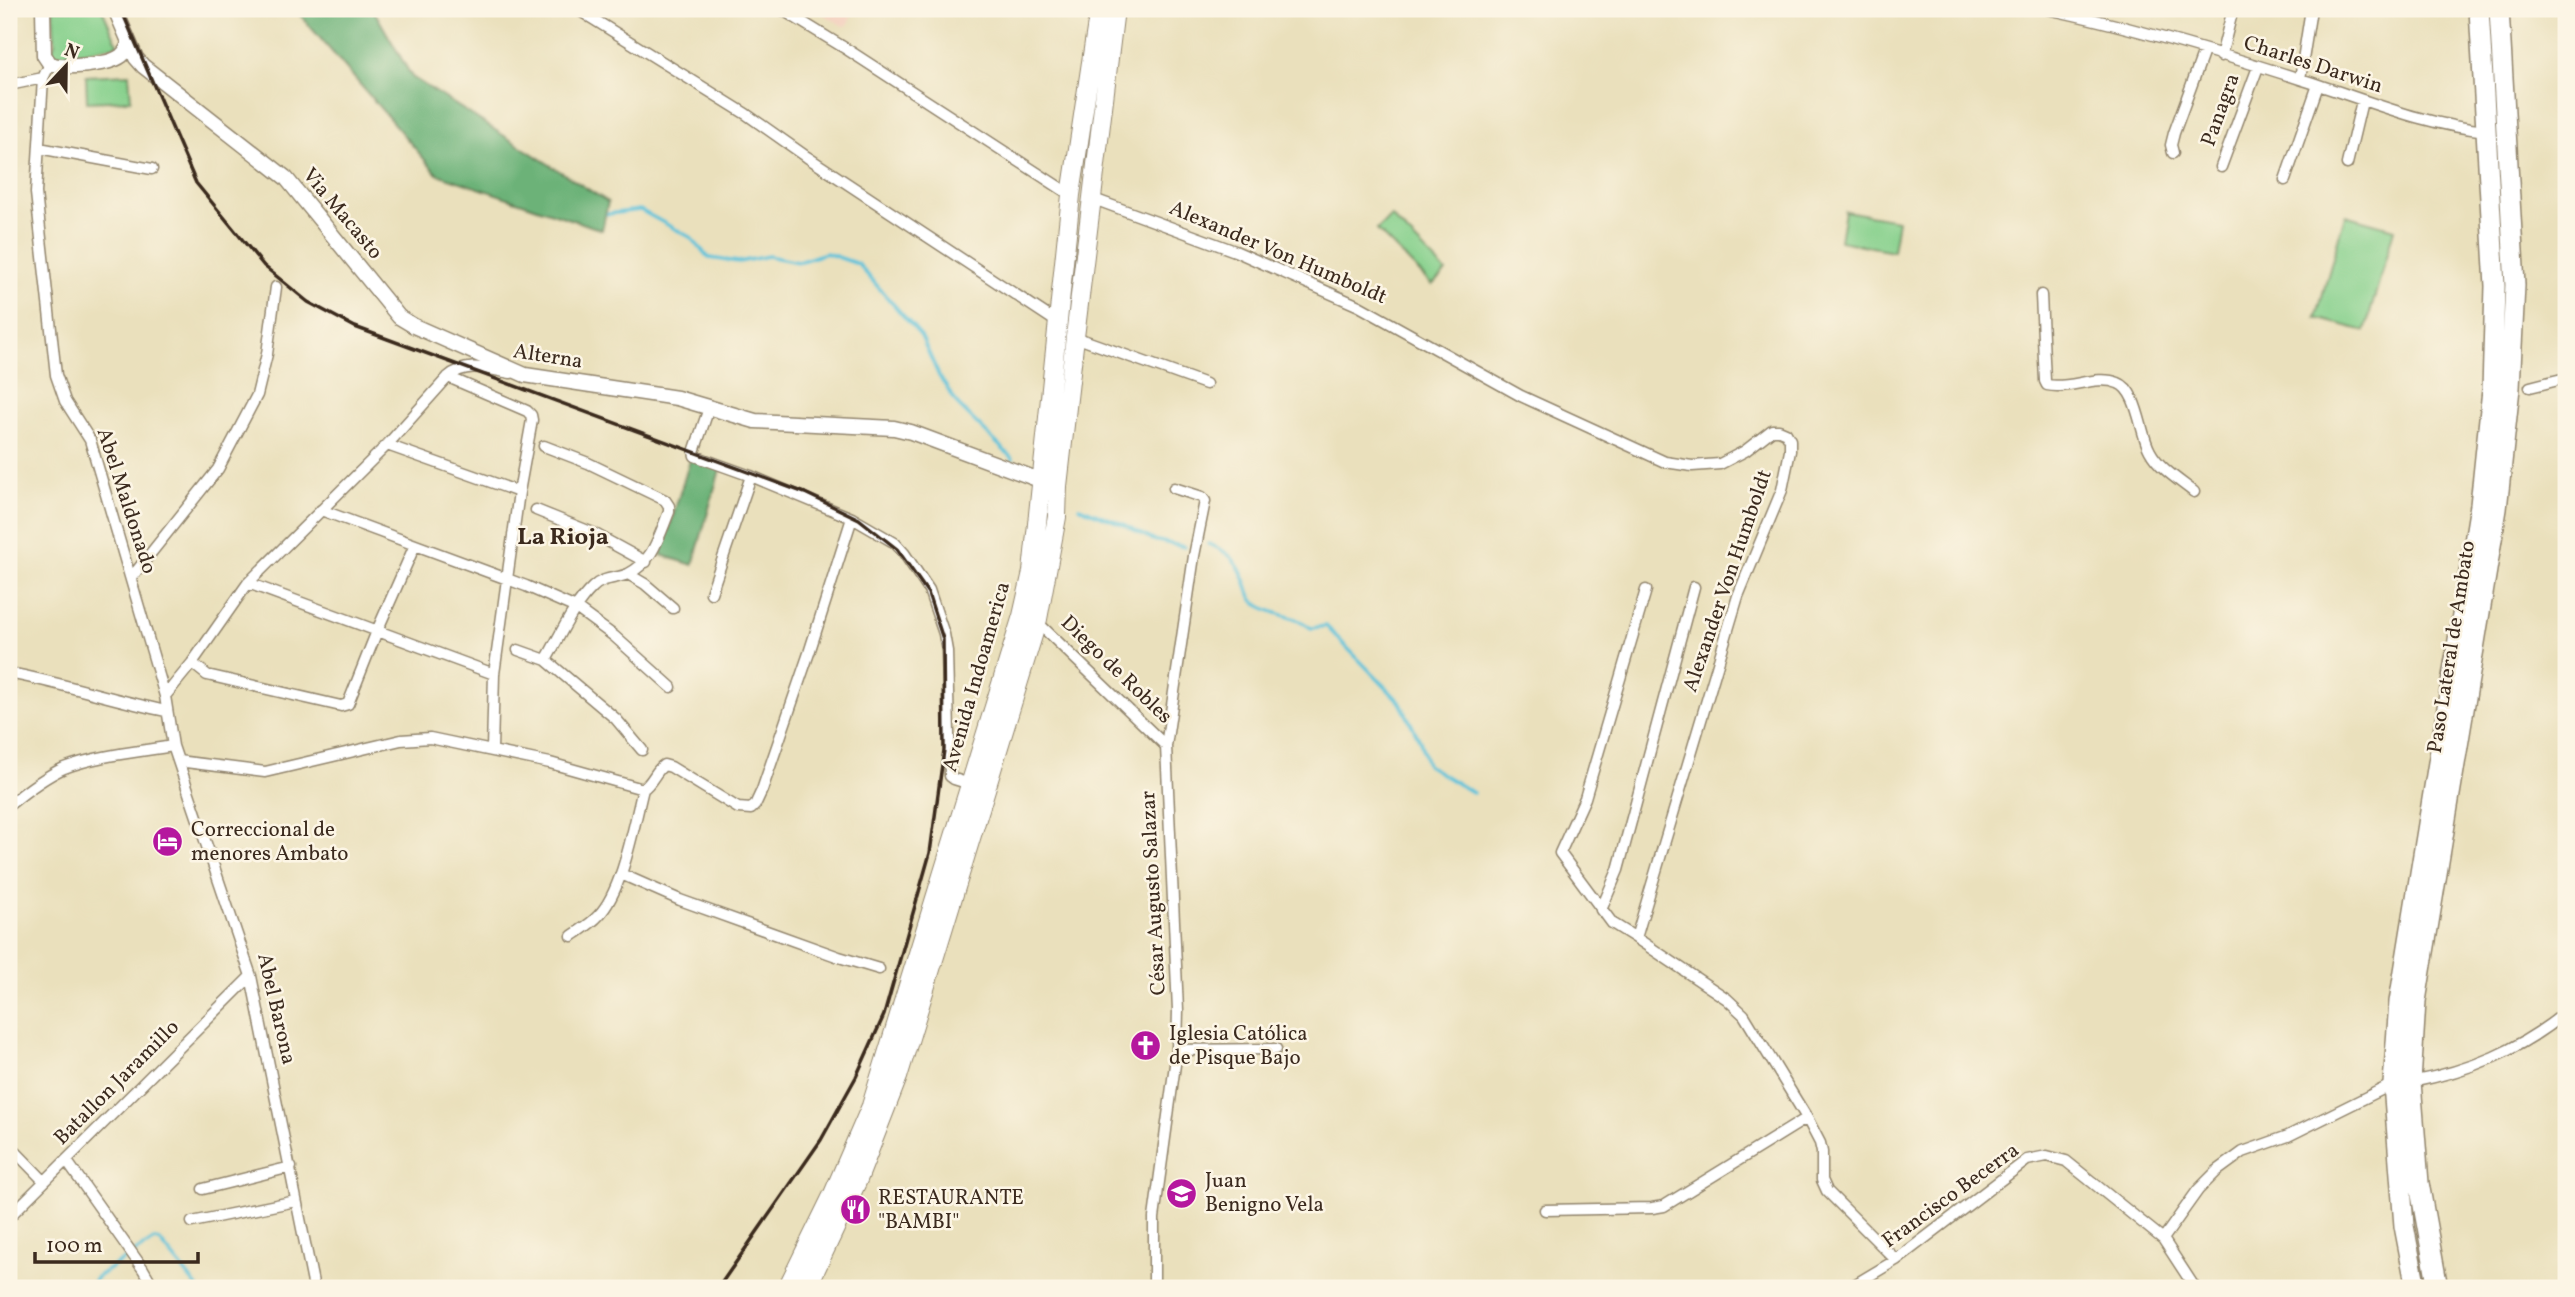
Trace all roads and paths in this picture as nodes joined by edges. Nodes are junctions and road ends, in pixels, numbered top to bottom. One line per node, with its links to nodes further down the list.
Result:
1 (43, 9): 20 (street)
2 (115, 9): 15 (street, Via Macasto)
3 (577, 9): 38 (street)
4 (781, 9): 34 (street)
5 (1099, 9): 34 (main road, Avenida Indoamerica)
6 (1115, 9): 35 (main road, Avenida Indoamerica)
7 (2047, 9): 13 (street, Charles Darwin)
8 (2233, 9): 17 (street)
9 (2311, 9): 23 (street)
10 (2479, 9): 27 (highway, Paso Lateral de Ambato)
11 (2499, 9): 96 (highway, Paso Lateral de Ambato)
12 (2564, 9): 14 (street)
13 (2083, 12): 16 (street, Charles Darwin)
14 (2566, 30)
15 (129, 42): 18 (street, Via Macasto); 19 (street)
16 (2204, 51): 17 (street, Charles Darwin); 29 (street)
17 (2221, 56): 21 (street, Charles Darwin)
18 (136, 58): 19 (street); 40 (street, Via Macasto)
19 (113, 60): 20 (street)
20 (50, 64): 22 (street, Abel Maldonado)
21 (2258, 67): 23 (street, Charles Darwin); 31 (street, Panagra)
22 (43, 78): 24 (street); 28 (street, Abel Maldonado)
23 (2300, 79): 25 (street, Charles Darwin)
24 (9, 85)
25 (2318, 85): 26 (street, Charles Darwin); 33 (street)
26 (2362, 101): 27 (street, Charles Darwin); 30 (street)
27 (2487, 131): 96 (highway, Paso Lateral de Ambato)
28 (39, 148): 32 (street); 60 (street, Abel Maldonado)
29 (2173, 153)
30 (2347, 164)
31 (2221, 167)
32 (152, 169)
33 (2285, 180)
34 (1071, 195): 38 (main road, Avenida Indoamerica)
35 (1091, 198): 39 (main road, Avenida Indoamerica); 90 (street, Alexander Von Humboldt)
36 (276, 287): 60 (street)
37 (2041, 295): 53 (street)
38 (1057, 322): 49 (main road, Avenida Indoamerica)
39 (1075, 337): 43 (street); 50 (main road, Avenida Indoamerica)
40 (526, 375): 41 (street, Alterna); 45 (street, Alterna)
41 (448, 377): 46 (street); 52 (street)
42 (2566, 378): 44 (street)
43 (1206, 384)
44 (2530, 387)
45 (709, 408): 48 (street); 49 (street, Alterna)
46 (387, 445): 52 (street); 54 (street)
47 (544, 446): 58 (street)
48 (751, 476): 56 (street); 65 (street)
49 (1041, 481): 50 (street, Alterna); 68 (main road, Avenida Indoamerica)
50 (1058, 486): 68 (main road, Avenida Indoamerica)
51 (1174, 488): 80 (street, César Augusto Salazar)
52 (519, 492): 61 (street)
53 (2194, 492)
54 (321, 510): 57 (street); 62 (street)
55 (536, 510): 58 (street)
56 (852, 518): 84 (street); 85 (street)
57 (415, 545): 61 (street); 69 (street)
58 (646, 562): 59 (street)
59 (628, 574): 66 (street); 67 (street)
60 (131, 578): 76 (street, Abel Maldonado)
61 (507, 579): 66 (street); 74 (street)
62 (248, 583): 69 (street); 72 (street)
63 (1694, 587): 88 (street)
64 (1646, 590): 88 (street)
65 (711, 593)
66 (576, 608): 71 (street); 75 (street)
67 (673, 608)
68 (1030, 619): 77 (main road, Avenida Indoamerica); 80 (street, Diego de Robles)
69 (377, 631): 72 (street); 74 (street)
70 (518, 650): 71 (street)
71 (546, 660): 82 (street)
72 (192, 663): 76 (street)
73 (9, 673): 78 (street)
74 (494, 674): 81 (street)
75 (671, 687)
76 (165, 696): 78 (street, Abel Maldonado)
77 (1004, 705): 84 (main road, Avenida Indoamerica); 114 (main road, Avenida Indoamerica)
78 (166, 712): 79 (street, Abel Maldonado)
79 (173, 746): 83 (street, Abel Barona); 86 (street)
80 (1166, 746): 95 (street, César Augusto Salazar)
81 (492, 750): 83 (street); 85 (street)
82 (642, 750)
83 (178, 761): 92 (street, Abel Barona)
84 (970, 784): 113 (main road, Avenida Indoamerica)
85 (643, 789): 87 (street)
86 (9, 805)
87 (621, 874): 89 (street); 91 (street)
88 (1601, 910): 90 (street)
89 (572, 936)
90 (1636, 938): 97 (street)
91 (879, 969)
92 (251, 976): 99 (street, Batallon Jaramillo); 100 (street, Abel Barona)
93 (2566, 1012): 96 (street)
94 (1276, 1049): 95 (street)
95 (1177, 1050): 115 (street, César Augusto Salazar)
96 (2402, 1083): 102 (highway, Paso Lateral de Ambato); 108 (highway, Paso Lateral de Ambato); 109 (street)
97 (1807, 1118): 105 (street); 110 (street)
98 (9, 1146): 101 (street)
99 (66, 1160): 101 (street, Batallon Jaramillo); 111 (street)
100 (291, 1167): 103 (street); 104 (street, Abel Barona)
101 (44, 1181): 106 (street, Batallon Jaramillo)
102 (2419, 1183): 120 (highway, Paso Lateral de Ambato); 121 (highway)
103 (203, 1189)
104 (296, 1201): 107 (street); 112 (street, Abel Barona)
105 (1545, 1210)
106 (9, 1217)
107 (191, 1222)
108 (2404, 1226): 118 (highway); 119 (highway, Paso Lateral de Ambato)
109 (2163, 1239): 110 (street, Francisco Becerra); 117 (street, Francisco Becerra)
110 (1896, 1260): 116 (street, Francisco Becerra)
111 (154, 1288)
112 (314, 1288)
113 (787, 1288)
114 (807, 1288)
115 (1154, 1288)
116 (1849, 1288)
117 (2195, 1288)
118 (2410, 1288)
119 (2416, 1288)
120 (2438, 1288)
121 (2445, 1288)

